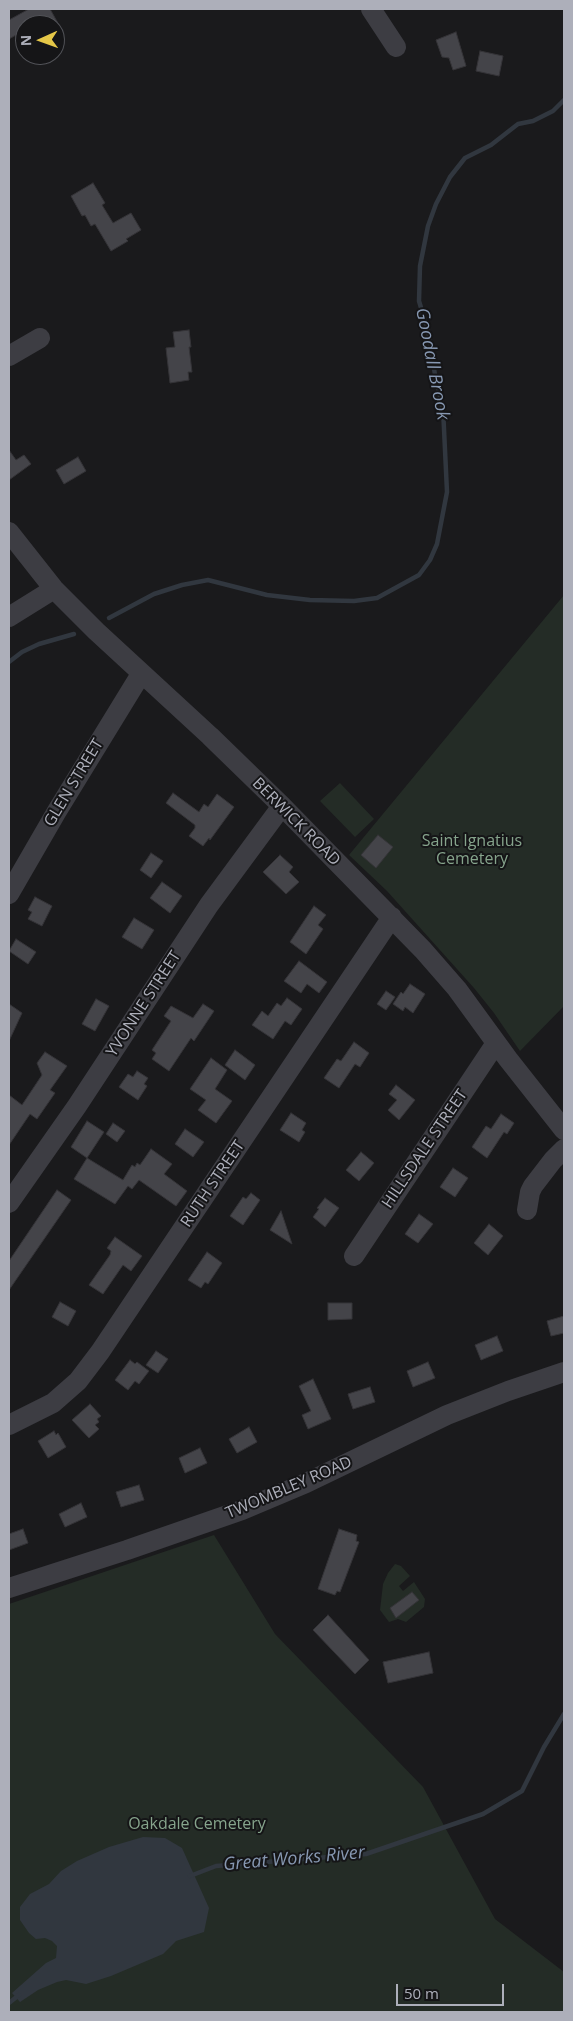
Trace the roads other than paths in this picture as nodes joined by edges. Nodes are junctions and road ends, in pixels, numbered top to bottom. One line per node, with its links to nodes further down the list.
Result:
1 (371, 9): 2 (street)
2 (396, 47)
3 (40, 338): 4 (street)
4 (9, 356)
5 (9, 532): 6 (street, BERWICK ROAD)
6 (54, 589): 7 (street); 8 (street, BERWICK ROAD)
7 (9, 617)
8 (141, 674): 9 (street, BERWICK ROAD); 10 (street, GLEN STREET)
9 (282, 806): 11 (street, BERWICK ROAD); 15 (street, YVONNE STREET)
10 (9, 894)
11 (392, 917): 12 (street, BERWICK ROAD); 19 (street, RUTH STREET)
12 (496, 1043): 13 (street, BERWICK ROAD); 17 (street, HILLSDALE STREET)
13 (564, 1130)
14 (564, 1149): 16 (street)
15 (9, 1203)
16 (527, 1210)
17 (354, 1256)
18 (564, 1372): 20 (street, TWOMBLEY ROAD)
19 (9, 1425)
20 (9, 1588)

